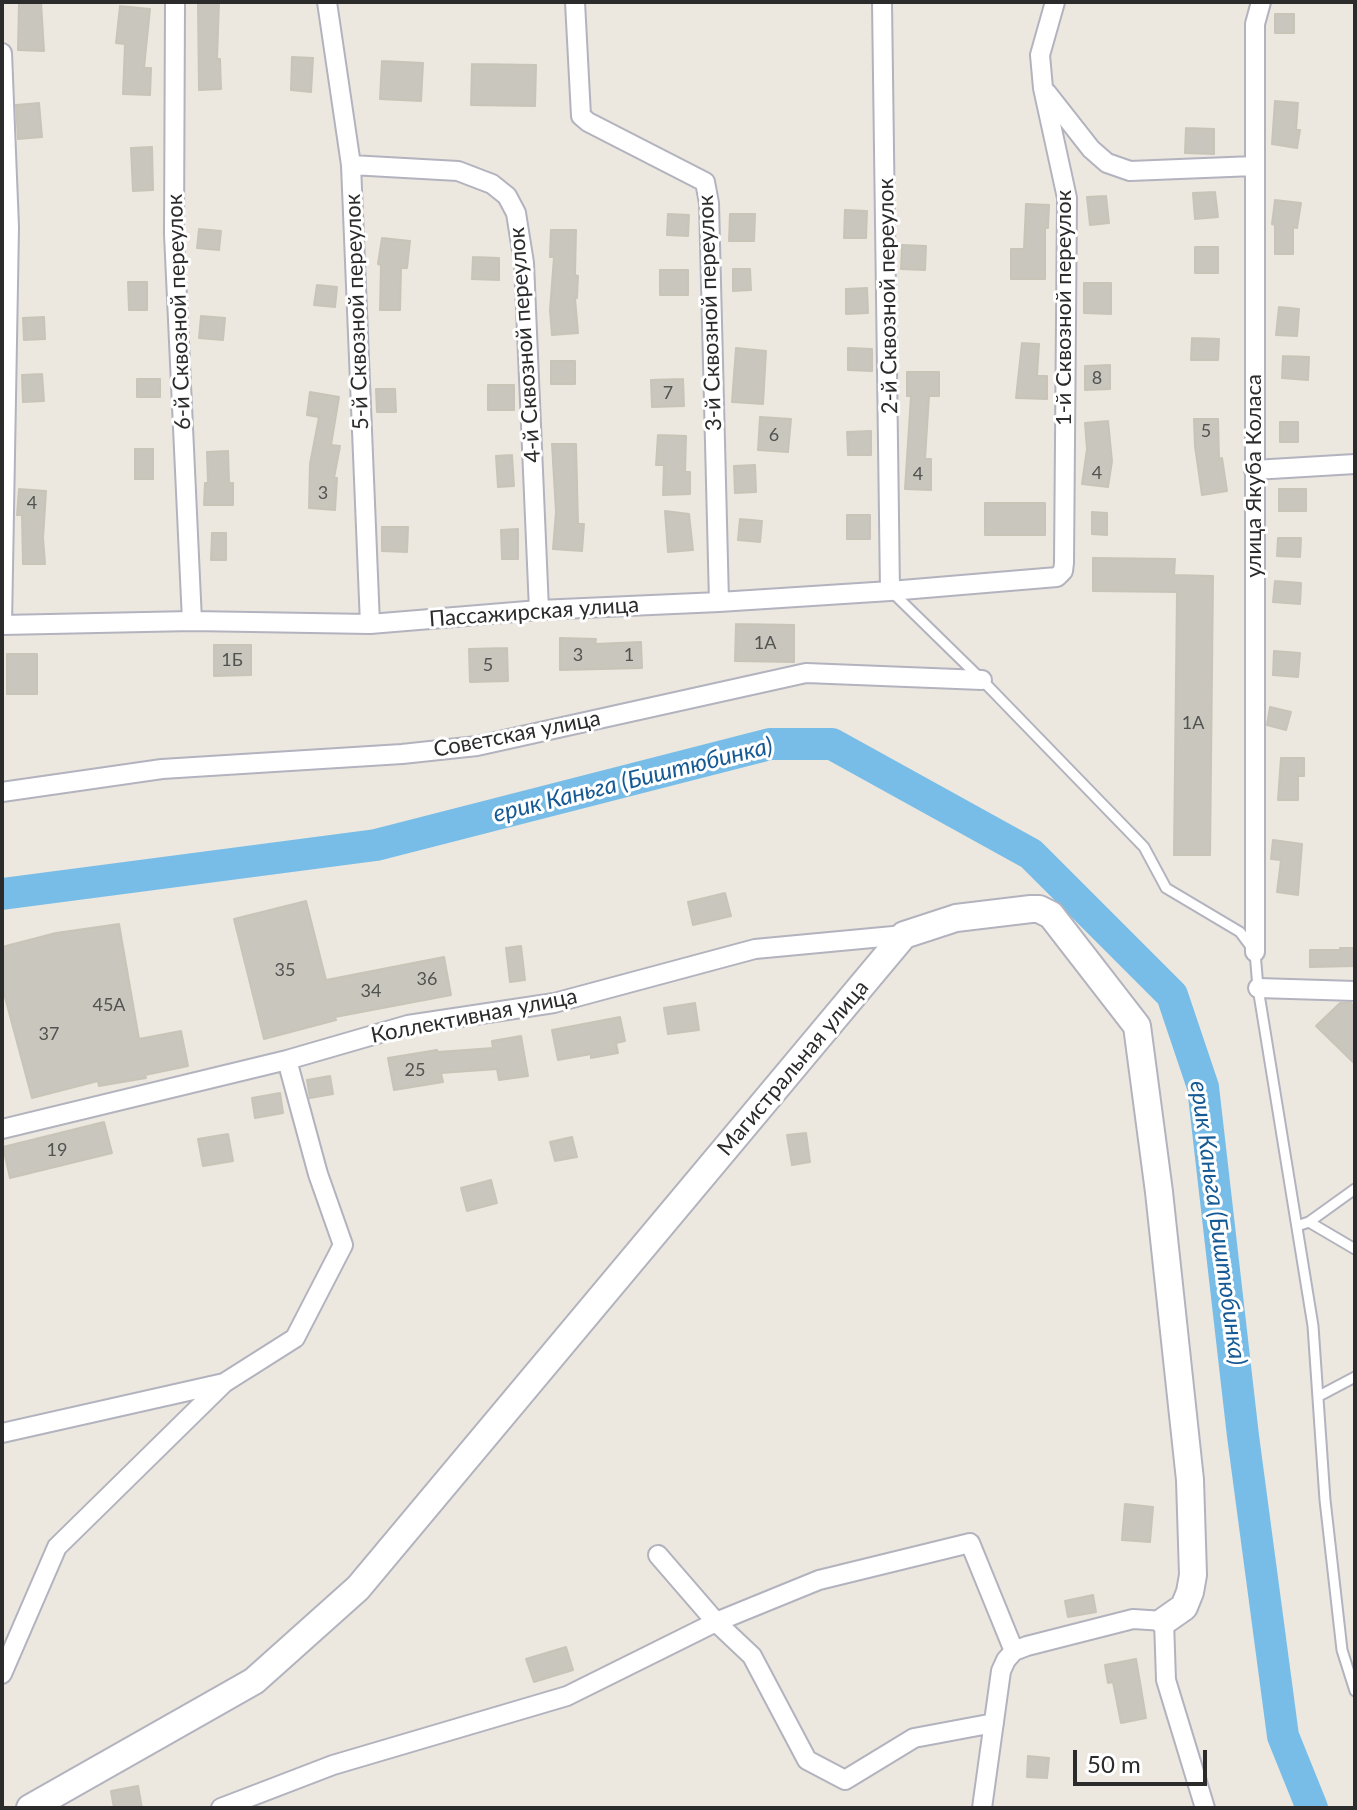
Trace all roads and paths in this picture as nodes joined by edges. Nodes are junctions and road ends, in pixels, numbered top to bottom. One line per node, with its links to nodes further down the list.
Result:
1 (175, 2): 17 (street, 6-й Сквозной переулок)
2 (327, 2): 9 (street, 5-й Сквозной переулок)
3 (575, 2): 15 (street, 3-й Сквозной переулок)
4 (882, 2): 14 (street, 2-й Сквозной переулок)
5 (1055, 2): 8 (street, 1-й Сквозной переулок)
6 (1261, 2): 10 (street, улица Якуба Коласа)
7 (2, 53): 19 (street)
8 (1043, 88): 10 (street); 13 (street, 1-й Сквозной переулок)
9 (351, 165): 16 (street, 4-й Сквозной переулок); 18 (street, 5-й Сквозной переулок)
10 (1254, 166): 12 (street, улица Якуба Коласа)
11 (1355, 464): 12 (street)
12 (1254, 470): 23 (street, улица Якуба Коласа)
13 (1063, 571): 14 (street, Пассажирская улица)
14 (890, 591): 15 (street, Пассажирская улица); 20 (lane)
15 (719, 602): 16 (street, Пассажирская улица)
16 (539, 610): 18 (street, Пассажирская улица)
17 (192, 621): 18 (street, Пассажирская улица); 19 (street, Пассажирская улица)
18 (370, 624)
19 (2, 625)
20 (982, 680): 21 (street, Советская улица); 23 (lane)
21 (2, 792)
22 (904, 935): 26 (street, Коллективная улица); 37 (street); 43 (street, Магистральная улица)
23 (1255, 952): 24 (lane)
24 (1258, 988): 25 (street); 30 (lane)
25 (1355, 991)
26 (287, 1060): 27 (street, Коллективная улица); 33 (street)
27 (2, 1129)
28 (1355, 1189): 29 (lane)
29 (1309, 1222): 30 (lane); 31 (lane)
30 (1297, 1226): 34 (lane)
31 (1355, 1249)
32 (1355, 1377): 34 (lane)
33 (224, 1383): 35 (street); 40 (street)
34 (1319, 1396): 41 (lane)
35 (2, 1433)
36 (658, 1555): 38 (street)
37 (1164, 1621): 39 (street); 46 (street)
38 (716, 1622): 39 (street); 42 (street); 44 (street)
39 (1014, 1651): 42 (street)
40 (2, 1674)
41 (1355, 1691)
42 (994, 1723): 45 (street)
43 (30, 1808)
44 (221, 1808)
45 (982, 1808)
46 (1205, 1808)

